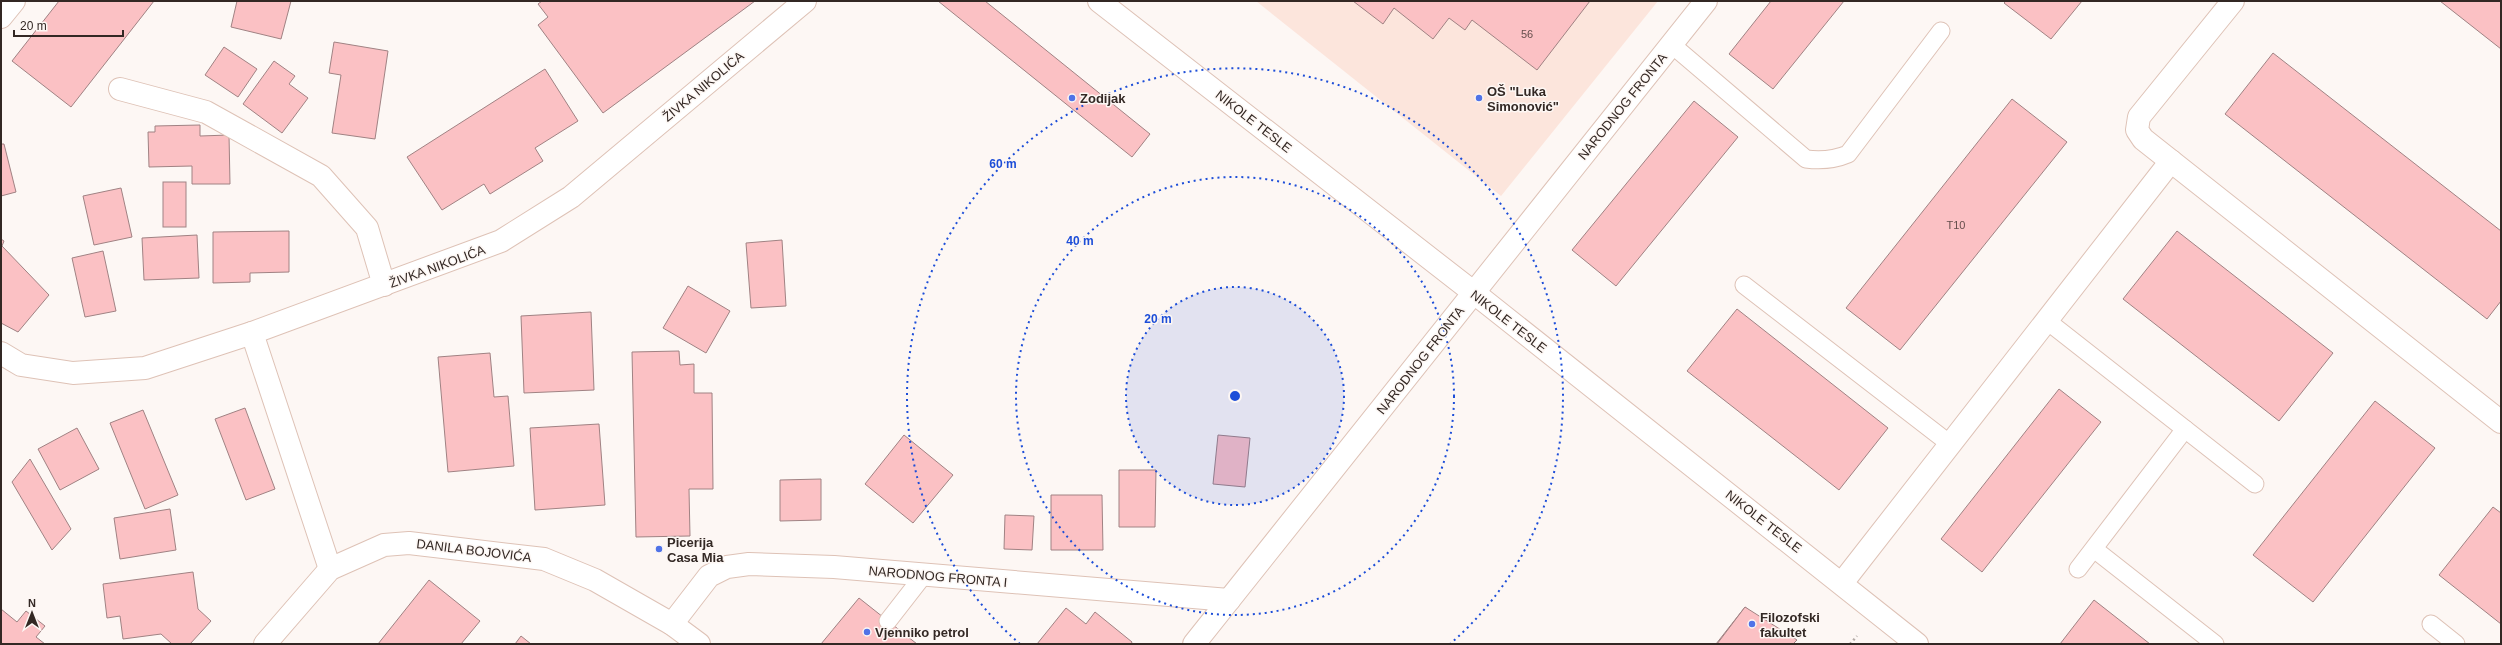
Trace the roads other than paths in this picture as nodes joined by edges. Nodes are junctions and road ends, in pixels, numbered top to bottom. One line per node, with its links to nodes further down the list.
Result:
1 (14, 1): 6 (street)
2 (805, 1): 12 (street, ŽIVKA NIKOLIĆA)
3 (1099, 1): 13 (street, NIKOLE TESLE)
4 (1706, 1): 8 (street, NARODNOG FRONTA)
5 (2234, 1): 10 (street)
6 (1, 17)
7 (1941, 31): 8 (lane)
8 (1671, 44): 13 (street, NARODNOG FRONTA)
9 (120, 89): 12 (street)
10 (2171, 161): 14 (street); 17 (street)
11 (1744, 284): 19 (lane)
12 (384, 285): 15 (street, ŽIVKA NIKOLIĆA)
13 (1473, 292): 25 (street, NIKOLE TESLE); 26 (street, NARODNOG FRONTA)
14 (2046, 320): 18 (lane); 19 (street)
15 (252, 332): 16 (street, ŽIVKA NIKOLIĆA); 22 (street)
16 (1, 353)
17 (2501, 422)
18 (2185, 429): 20 (lane); 21 (lane)
19 (1950, 444): 25 (street)
20 (2255, 484)
21 (2094, 549): 23 (lane); 34 (lane)
22 (330, 569): 28 (street, DANILA BOJOVIĆA); 30 (street, DANILA BOJOVIĆA)
23 (2078, 569)
24 (923, 576): 26 (street, NARODNOG FRONTA I); 27 (lane); 28 (street, NARODNOG FRONTA I)
25 (1842, 583): 33 (street, NIKOLE TESLE)
26 (1229, 600): 32 (street, NARODNOG FRONTA)
27 (888, 621)
28 (672, 624): 31 (street, DANILA BOJOVIĆA)
29 (2431, 624): 35 (lane)
30 (266, 644)
31 (699, 644)
32 (1194, 644)
33 (1917, 644)
34 (2215, 644)
35 (2456, 644)

